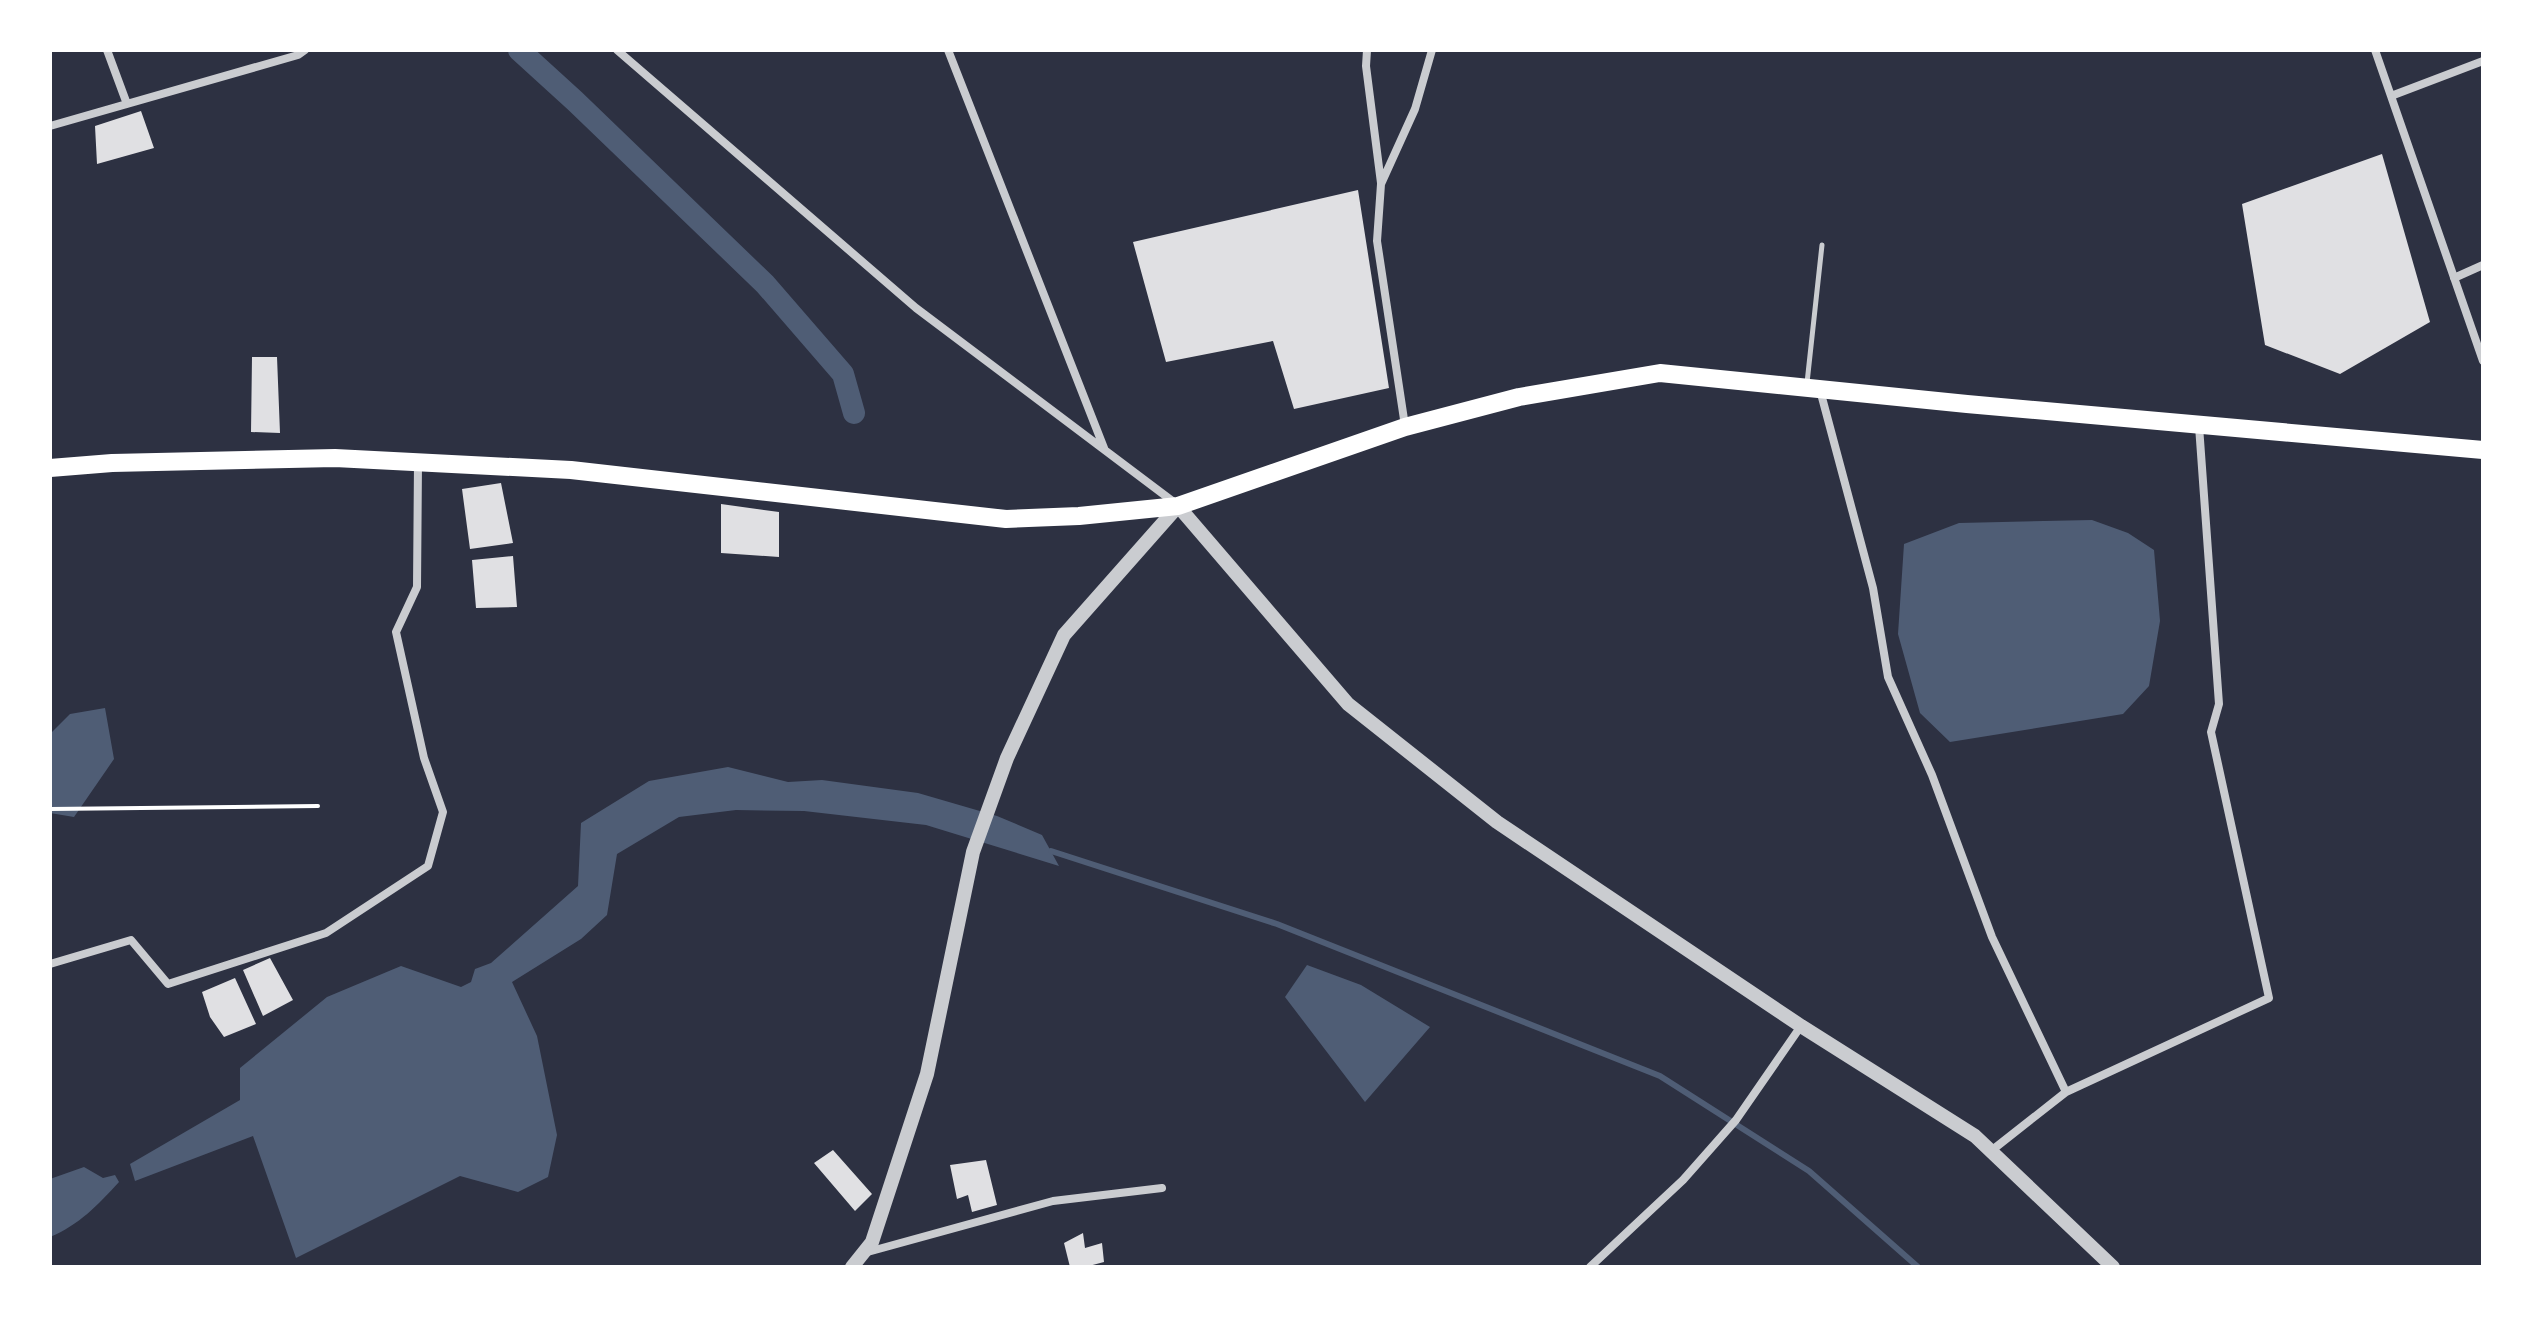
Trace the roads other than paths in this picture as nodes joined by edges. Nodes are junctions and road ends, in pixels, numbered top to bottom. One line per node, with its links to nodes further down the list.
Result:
1 (107, 50): 10 (street)
2 (305, 50): 10 (street)
3 (617, 50): 20 (street)
4 (948, 50): 20 (street)
5 (1367, 50): 12 (street)
6 (1432, 50): 12 (street)
7 (2375, 50): 9 (street)
8 (2483, 61): 9 (street)
9 (2391, 96): 15 (street)
10 (127, 104): 11 (street)
11 (50, 126)
12 (1381, 184): 19 (street)
13 (1822, 245): 17 (lane)
14 (2483, 265): 15 (street)
15 (2454, 278): 16 (street)
16 (2483, 361)
17 (1813, 389): 18 (highway); 19 (highway); 27 (street)
18 (2199, 425): 21 (highway); 27 (street)
19 (1405, 427): 24 (highway)
20 (1105, 450): 24 (street)
21 (2483, 450)
22 (418, 462): 23 (highway); 24 (highway); 25 (street)
23 (50, 468)
24 (1178, 506): 26 (street); 30 (street)
25 (50, 964)
26 (1801, 1026): 28 (street); 32 (street)
27 (2066, 1092): 28 (street)
28 (1991, 1151): 33 (street)
29 (1162, 1188): 30 (street)
30 (863, 1253): 31 (street)
31 (852, 1267)
32 (1590, 1267)
33 (2113, 1267)

